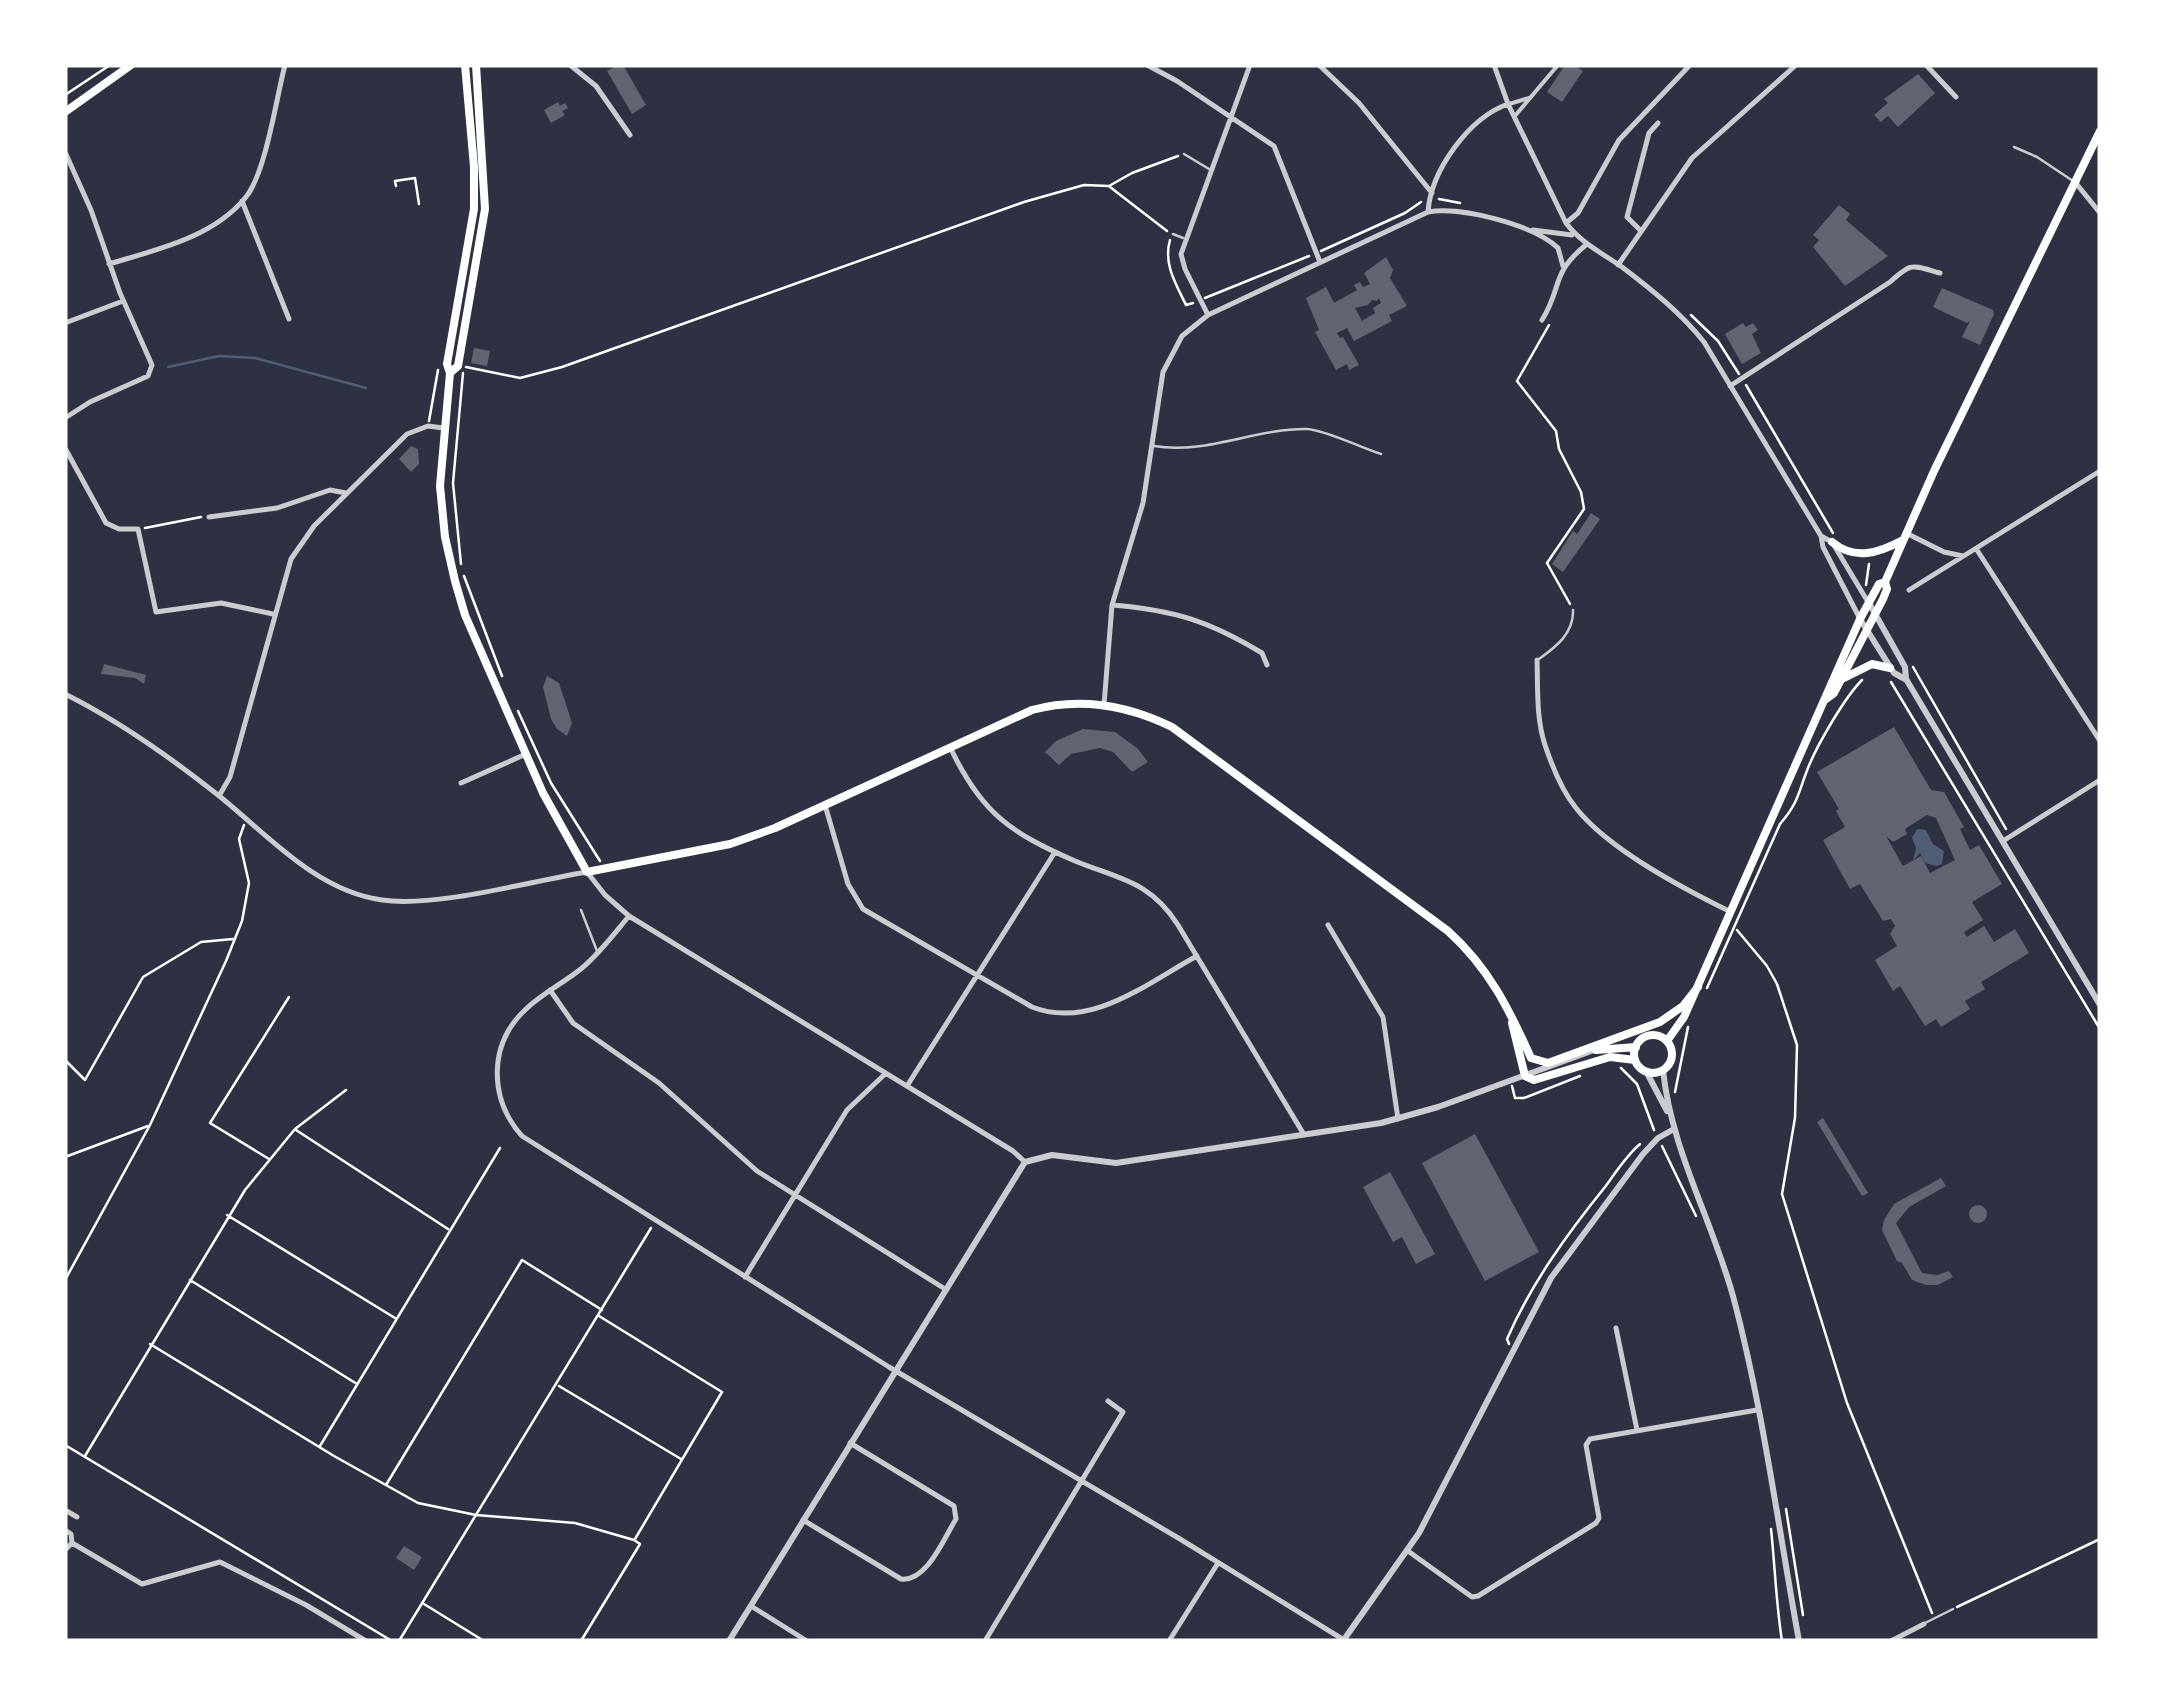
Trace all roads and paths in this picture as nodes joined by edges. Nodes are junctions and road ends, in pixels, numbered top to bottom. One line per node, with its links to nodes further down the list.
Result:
1 (110, 65): 15 (path)
2 (132, 65): 19 (main road)
3 (284, 65): 33 (street)
4 (465, 65): 59 (main road)
5 (476, 65): 59 (main road)
6 (570, 65): 24 (street)
7 (1148, 65): 20 (street)
8 (1250, 65): 20 (street)
9 (1494, 65): 18 (street)
10 (1558, 65): 16 (street)
11 (1690, 65): 38 (street)
12 (1796, 65): 40 (street)
13 (1926, 65): 17 (street)
14 (1324, 67): 32 (street)
15 (65, 94)
16 (1533, 97): 18 (street); 21 (street)
17 (1956, 97)
18 (1508, 104): 21 (street); 32 (street)
19 (65, 112)
20 (1231, 117): 28 (street); 45 (street)
21 (1514, 117): 38 (street)
22 (1658, 123): 40 (street)
23 (2100, 131): 29 (main road)
24 (630, 134)
25 (2014, 147): 29 (lane)
26 (65, 152): 47 (street)
27 (1184, 154): 28 (lane); 31 (path)
28 (1211, 170): 43 (street)
29 (2075, 182): 37 (street); 73 (main road)
30 (396, 186): 35 (path)
31 (1109, 186): 41 (path); 89 (path)
32 (1432, 193): 36 (street)
33 (242, 201): 47 (street); 54 (street)
34 (1416, 203): 45 (path)
35 (419, 204)
36 (1428, 212): 39 (street); 46 (street)
37 (2100, 213)
38 (1566, 224): 42 (street)
39 (1523, 228): 42 (street); 49 (street)
40 (1641, 231): 48 (street)
41 (1172, 234): 43 (lane); 51 (path)
42 (1575, 235): 44 (street)
43 (1184, 238): 51 (street)
44 (1587, 244): 48 (street); 49 (street)
45 (1316, 254): 46 (street); 51 (path)
46 (1320, 262): 53 (street)
47 (109, 264): 52 (street)
48 (1618, 265): 61 (street)
49 (1563, 266): 55 (street)
50 (1940, 273): 60 (street)
51 (1200, 300): 53 (street)
52 (123, 301): 56 (street); 62 (street)
53 (1208, 316): 65 (street)
54 (288, 319)
55 (1542, 320)
56 (65, 323)
57 (1549, 325): 81 (path)
58 (440, 364): 63 (path)
59 (450, 373): 64 (main road)
60 (1742, 378): 61 (street); 74 (path)
61 (1730, 386): 72 (street)
62 (65, 418)
63 (428, 426): 64 (street); 69 (street)
64 (443, 428): 100 (main road)
65 (1152, 446): 67 (lane); 80 (street)
66 (65, 448): 71 (street)
67 (1380, 454)
68 (2100, 471): 75 (street)
69 (346, 493): 70 (street); 82 (street)
70 (209, 517): 71 (path)
71 (138, 529): 82 (street)
72 (1821, 536): 74 (street); 84 (street)
73 (1905, 536): 74 (main road); 76 (street); 77 (main road)
74 (1836, 542): 79 (street)
75 (1977, 550): 76 (street); 98 (street)
76 (1962, 556): 78 (street)
77 (1884, 582): 79 (main road); 83 (main road)
78 (1909, 590)
79 (1868, 603): 83 (street); 84 (main road)
80 (1112, 605): 87 (street); 96 (street)
81 (1573, 610): 86 (lane)
82 (273, 614): 103 (street)
83 (1874, 614): 85 (main road); 92 (street)
84 (1860, 618): 85 (street); 95 (main road)
85 (1866, 630): 88 (street); 91 (main road)
86 (1538, 660): 111 (street)
87 (1266, 665)
88 (1888, 672): 91 (main road); 92 (street); 125 (path)
89 (502, 674)
90 (1868, 677): 114 (path)
91 (1841, 680): 95 (main road)
92 (1906, 680): 106 (street)
93 (65, 694): 103 (street)
94 (1932, 697): 106 (path)
95 (1826, 699): 111 (main road)
96 (1104, 705): 99 (main road); 123 (main road)
97 (515, 706): 108 (path)
98 (2100, 741)
99 (950, 746): 104 (main road); 107 (street)
100 (526, 754): 102 (street); 109 (main road)
101 (2100, 780): 106 (street)
102 (461, 783)
103 (219, 796): 105 (street)
104 (825, 805): 108 (main road); 118 (street)
105 (246, 820): 109 (street); 115 (path)
106 (2006, 838): 122 (street)
107 (1055, 852): 117 (street); 118 (street)
108 (606, 868): 109 (main road)
109 (586, 872): 112 (street)
110 (582, 910): 116 (lane)
111 (1731, 912): 120 (main road)
112 (630, 916): 116 (street); 137 (street)
113 (1328, 926): 145 (street)
114 (1736, 929): 120 (path); 198 (path)
115 (235, 938): 131 (path); 146 (path)
116 (598, 954): 119 (street)
117 (1197, 956): 118 (street); 150 (street)
118 (976, 976): 142 (street)
119 (550, 990): 156 (street); 158 (street)
120 (1701, 991): 126 (main road); 128 (main road)
121 (289, 996): 154 (path)
122 (2100, 1005)
123 (1509, 1010): 130 (main road); 139 (main road)
124 (1689, 1024): 140 (path)
125 (2100, 1029)
126 (1666, 1041): 127 (main road); 134 (main road)
127 (1636, 1047): 129 (main road); 132 (main road)
128 (1584, 1050): 129 (main road); 130 (main road)
129 (1594, 1050): 135 (street)
130 (1531, 1058): 135 (street)
131 (65, 1060)
132 (1635, 1060): 136 (main road); 139 (main road)
133 (1618, 1067): 147 (path)
134 (1663, 1070): 136 (main road); 144 (street)
135 (1535, 1072): 139 (street)
136 (1646, 1072): 144 (street)
137 (885, 1074): 142 (street); 156 (street)
138 (1582, 1075): 141 (path)
139 (1525, 1076): 141 (street)
140 (1676, 1080)
141 (1510, 1082): 145 (street)
142 (907, 1086): 155 (street)
143 (346, 1090): 149 (path)
144 (1670, 1116): 148 (street)
145 (1398, 1120): 150 (street)
146 (150, 1125): 153 (path); 163 (path)
147 (1653, 1127)
148 (1674, 1128): 174 (street); 193 (street)
149 (295, 1129): 154 (path); 160 (path)
150 (1303, 1133): 155 (street)
151 (500, 1148): 160 (path)
152 (1664, 1150): 159 (path)
153 (65, 1157)
154 (269, 1158): 157 (path)
155 (1025, 1162): 164 (street)
156 (794, 1194): 161 (street); 164 (street)
157 (227, 1215): 162 (path); 167 (path)
158 (656, 1220): 161 (street); 165 (path)
159 (1702, 1229)
160 (449, 1230): 167 (path)
161 (745, 1277): 170 (street)
162 (189, 1279): 169 (path); 171 (path)
163 (65, 1280)
164 (945, 1289): 170 (street)
165 (602, 1310): 166 (path); 182 (path)
166 (599, 1316): 172 (path); 180 (path)
167 (396, 1319): 171 (path)
168 (1616, 1328): 175 (street)
169 (150, 1344): 178 (path); 179 (path)
170 (895, 1370): 176 (street); 181 (street)
171 (358, 1384): 178 (path)
172 (556, 1384): 180 (path); 184 (path)
173 (1108, 1402): 181 (street)
174 (1757, 1410): 175 (street); 211 (street)
175 (1637, 1430): 193 (street)
176 (850, 1443): 186 (street); 186 (street)
177 (65, 1444): 179 (path)
178 (319, 1447): 182 (path)
179 (85, 1456): 201 (path)
180 (682, 1460): 190 (path)
181 (1080, 1482): 194 (street); 207 (street)
182 (385, 1486): 184 (path)
183 (65, 1510): 185 (street)
184 (476, 1515): 190 (path); 195 (path)
185 (77, 1517)
186 (803, 1520): 196 (street)
187 (1771, 1529): 210 (path)
188 (65, 1530): 191 (street)
189 (2100, 1538): 197 (path)
190 (634, 1540): 204 (path)
191 (72, 1543): 192 (street); 200 (street)
192 (65, 1550)
193 (1408, 1551): 209 (street)
194 (1218, 1563): 208 (street); 209 (street)
195 (423, 1603): 202 (path); 203 (path)
196 (751, 1606): 205 (street); 206 (street)
197 (1953, 1609): 198 (lane)
198 (1934, 1619): 199 (lane)
199 (1924, 1624): 212 (street)
200 (366, 1641)
201 (392, 1641)
202 (399, 1641)
203 (484, 1641)
204 (581, 1641)
205 (729, 1641)
206 (807, 1641)
207 (985, 1641)
208 (1170, 1641)
209 (1344, 1641)
210 (1782, 1641)
211 (1799, 1641)
212 (1890, 1641)

